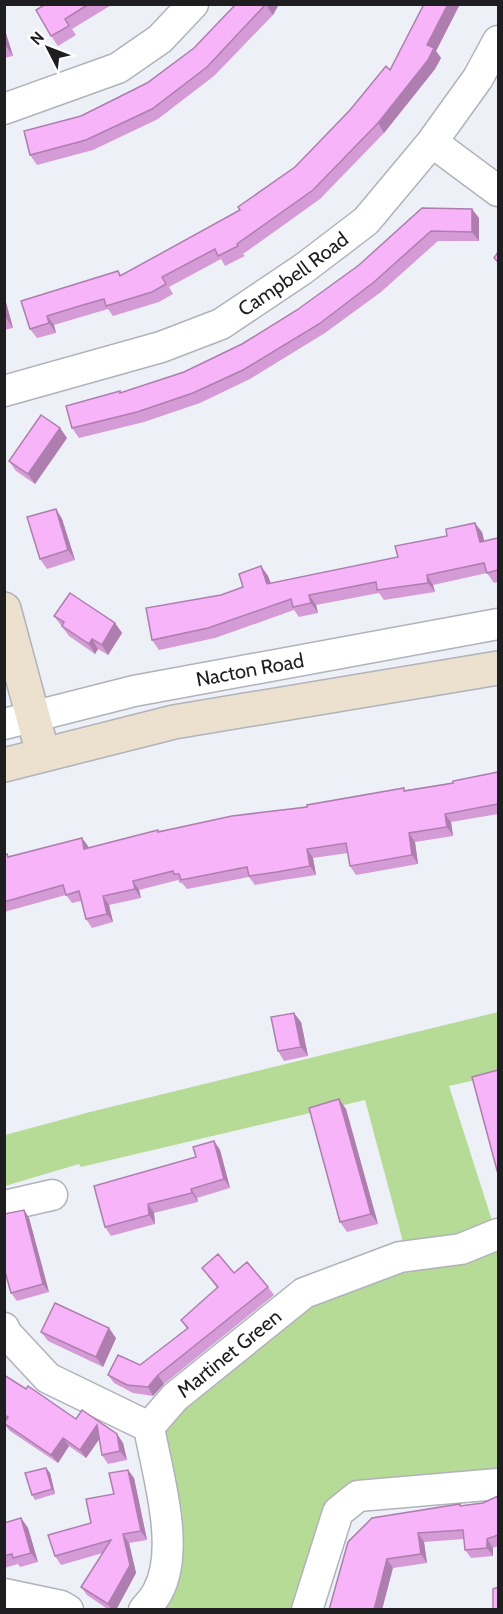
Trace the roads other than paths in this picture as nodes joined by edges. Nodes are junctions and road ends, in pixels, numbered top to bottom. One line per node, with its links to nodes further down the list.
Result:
1 (193, 4): 3 (street)
2 (498, 41): 4 (street, Campbell Road)
3 (4, 109)
4 (432, 142): 5 (street); 6 (street, Campbell Road)
5 (498, 191)
6 (4, 391)
7 (4, 609): 10 (street)
8 (498, 624): 10 (street, Nacton Road)
9 (498, 668): 11 (street, Nacton Road)
10 (19, 720): 11 (street)
11 (44, 754): 12 (street, Nacton Road)
12 (4, 765)
13 (52, 1195): 14 (street)
14 (4, 1206)
15 (498, 1234): 17 (street, Martinet Green)
16 (4, 1328): 17 (street)
17 (148, 1427): 21 (street)
18 (498, 1484): 22 (street)
19 (4, 1594): 20 (street)
20 (68, 1610)
21 (144, 1610)
22 (307, 1610)

